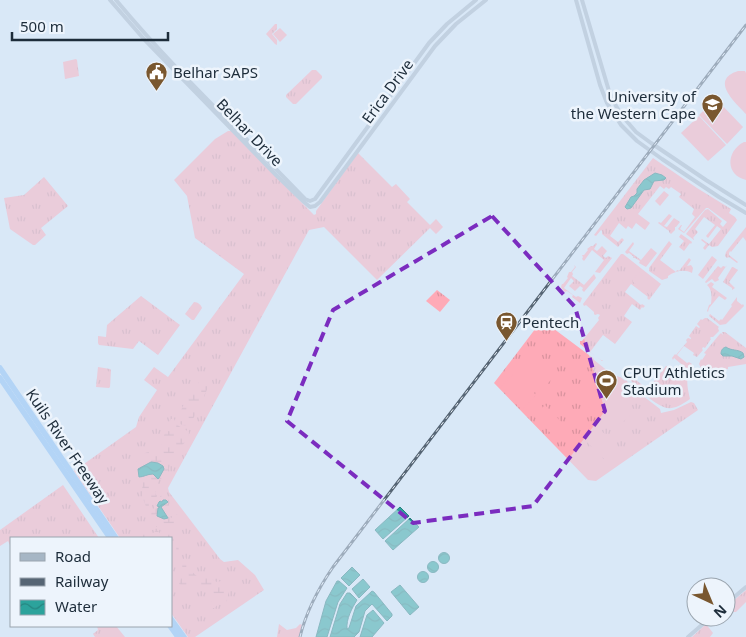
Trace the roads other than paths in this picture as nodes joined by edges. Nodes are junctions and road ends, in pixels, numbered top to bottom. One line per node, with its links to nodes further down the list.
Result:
1 (110, 0): 8 (main road, Belhar Drive)
2 (116, 0): 7 (main road, Belhar Drive)
3 (476, 0): 7 (main road, Erica Drive)
4 (486, 0): 8 (main road, Erica Drive)
5 (576, 0): 10 (main road)
6 (582, 0): 9 (main road)
7 (316, 199)
8 (318, 205)
9 (746, 205)
10 (746, 213)
11 (0, 368): 14 (highway, Kuils River Freeway)
12 (0, 378): 13 (highway, Kuils River Freeway)
13 (109, 537)
14 (115, 537)
15 (746, 587): 16 (main road)
16 (736, 596)
17 (172, 620): 19 (highway)
18 (700, 627): 20 (main road)
19 (184, 637)
20 (688, 637)

